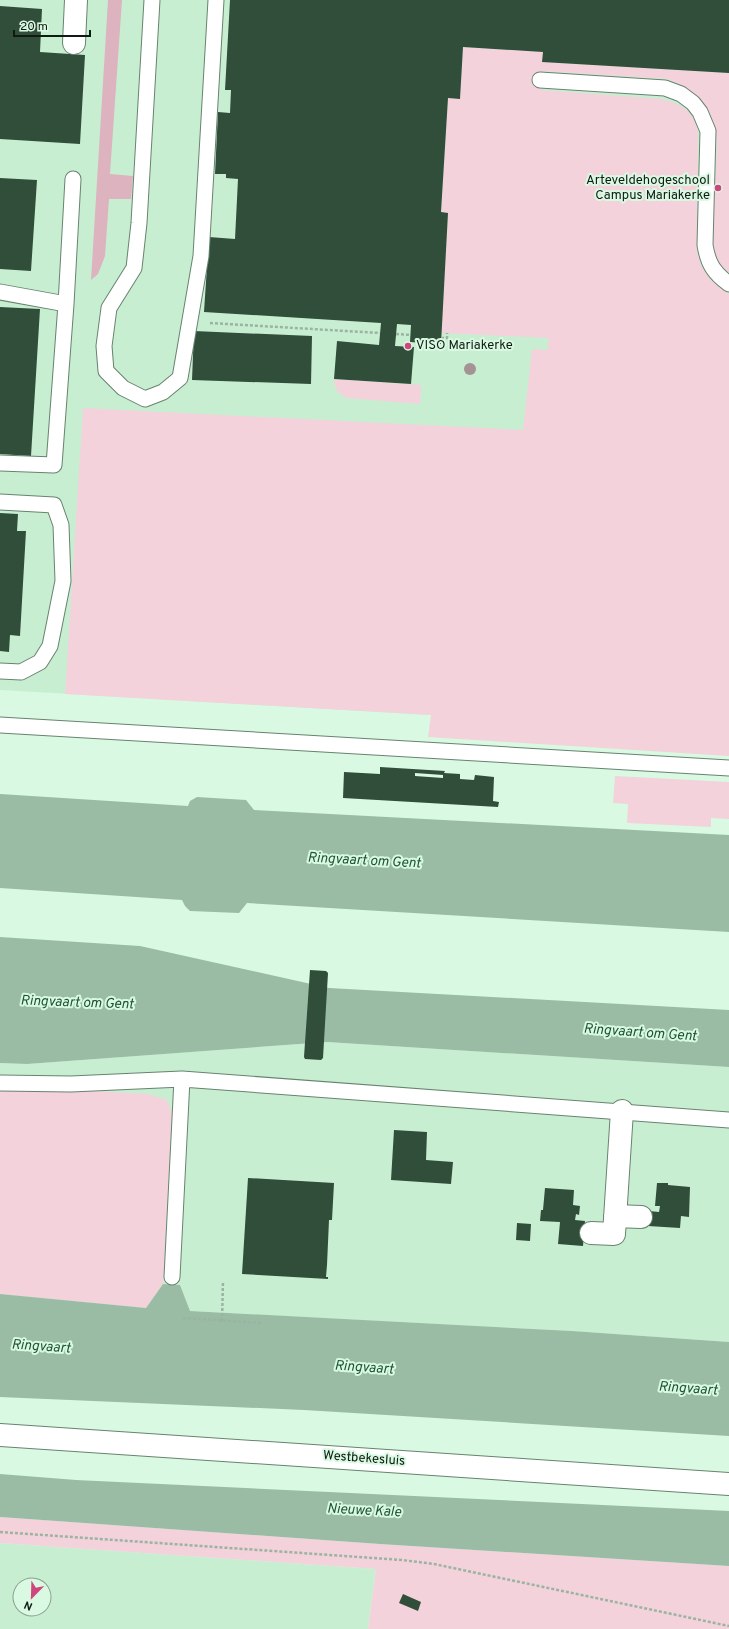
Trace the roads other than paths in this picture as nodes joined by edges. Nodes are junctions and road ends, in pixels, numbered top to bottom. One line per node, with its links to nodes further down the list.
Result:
1 (76, 0): 4 (street)
2 (152, 0): 3 (lane)
3 (216, 0)
4 (74, 43)
5 (540, 80): 7 (lane)
6 (73, 179): 9 (lane)
7 (729, 284)
8 (0, 292): 9 (lane)
9 (66, 304): 10 (lane)
10 (0, 463)
11 (0, 502): 12 (lane)
12 (0, 671)
13 (0, 725): 14 (lane)
14 (729, 768)
15 (182, 1079): 16 (lane); 17 (lane); 22 (lane)
16 (0, 1083)
17 (622, 1111): 18 (lane); 19 (street)
18 (729, 1120)
19 (615, 1216): 20 (street); 21 (street)
20 (641, 1217)
21 (591, 1233)
22 (172, 1277)
23 (0, 1434): 24 (street, Westbekesluis)
24 (729, 1484)

